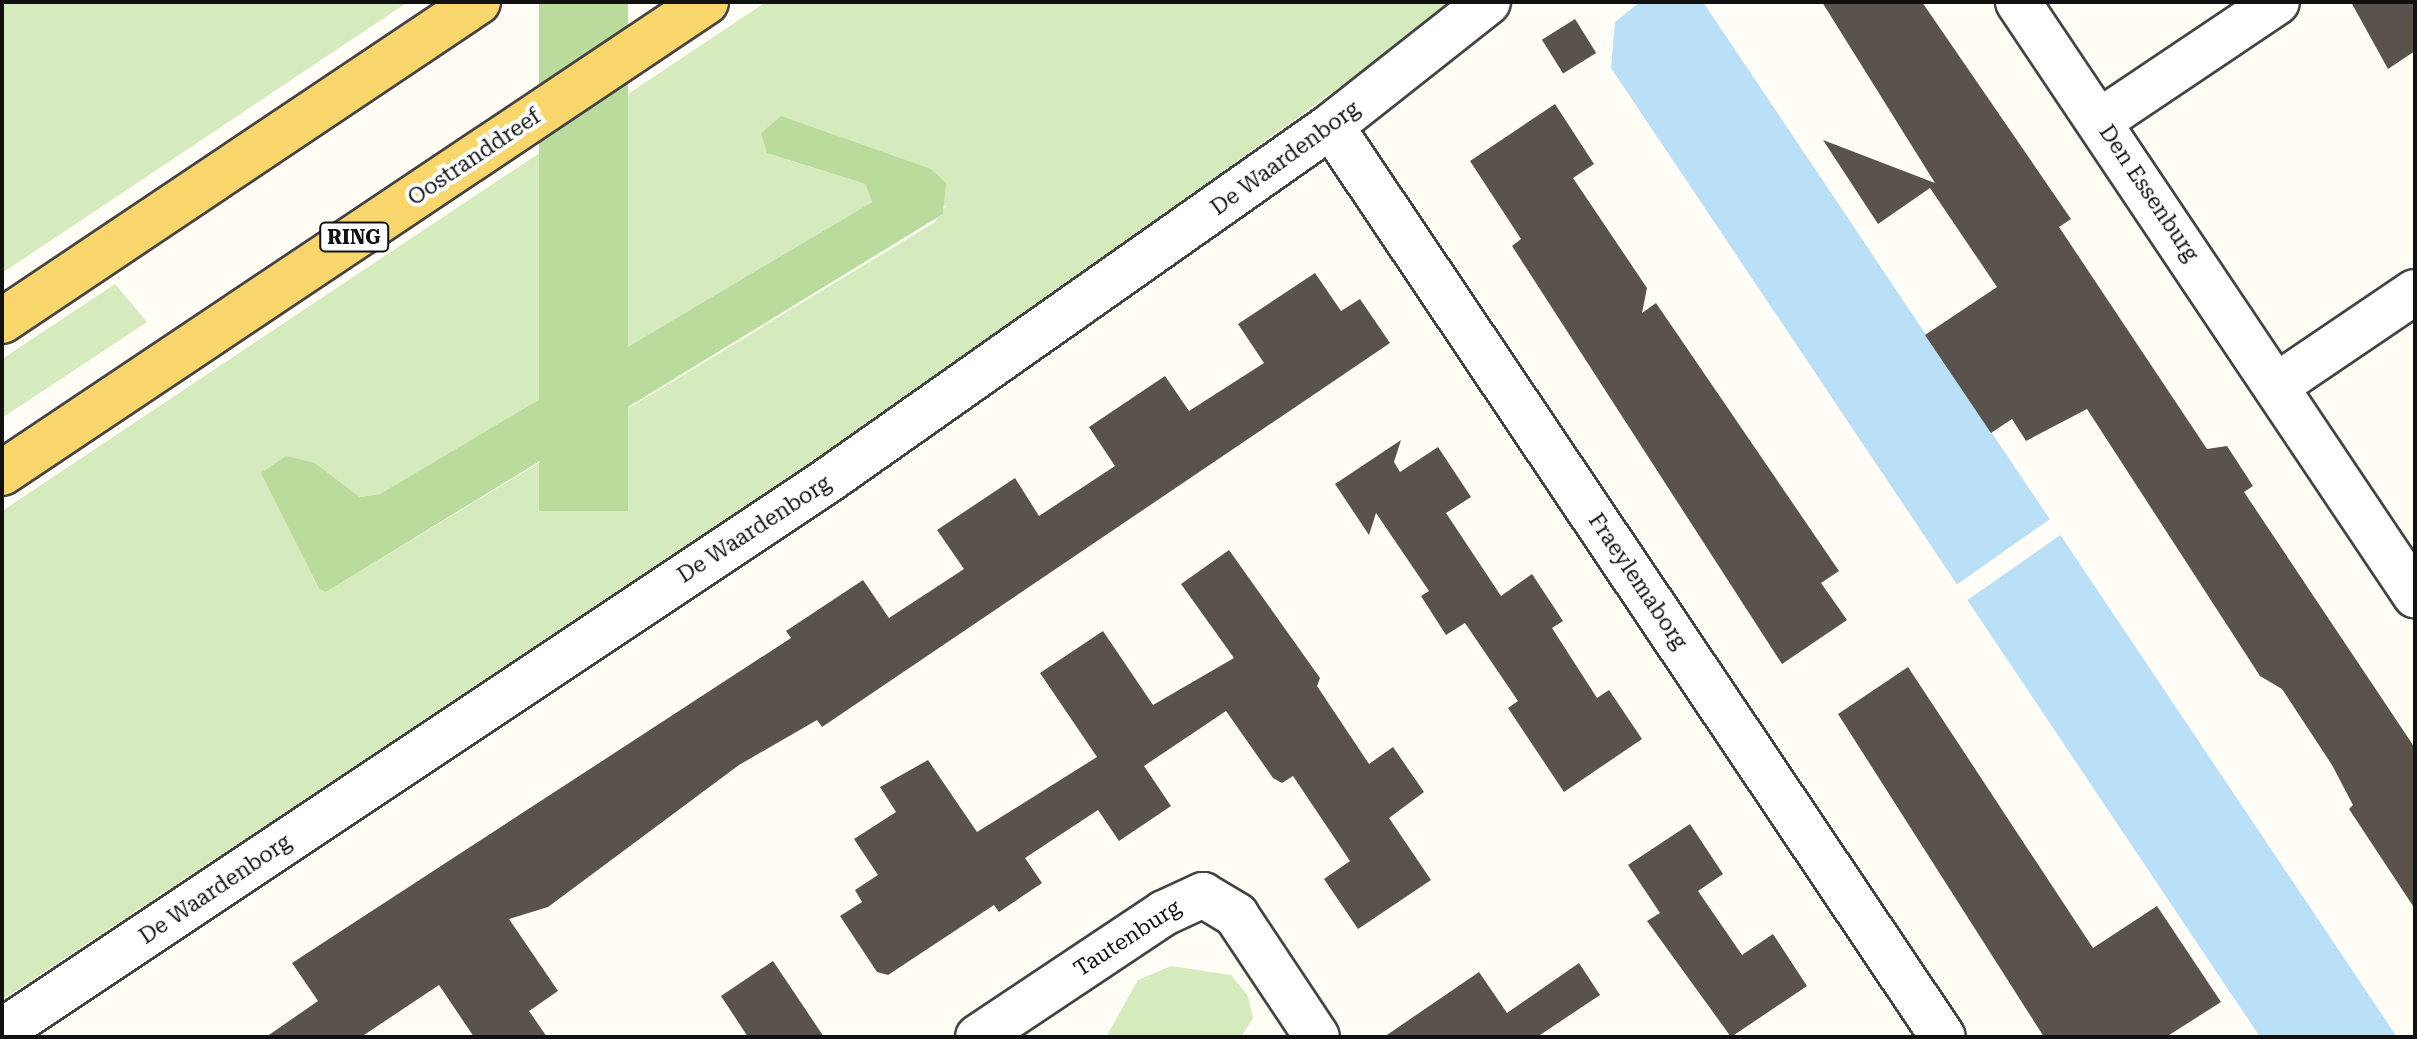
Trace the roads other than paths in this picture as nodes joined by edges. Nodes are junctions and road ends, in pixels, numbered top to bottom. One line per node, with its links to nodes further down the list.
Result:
1 (478, 2): 9 (main road)
2 (706, 2): 11 (main road, Oostranddreef / RING)
3 (1488, 2): 7 (street, De Waardenborg)
4 (2018, 2): 6 (street, Den Essenburg)
5 (2277, 2): 6 (street)
6 (2100, 121): 10 (street, Den Essenburg)
7 (1331, 126): 13 (street, De Waardenborg); 16 (street, Fraeylemaborg)
8 (2415, 292): 10 (street)
9 (2, 321)
10 (2279, 384): 12 (street, Den Essenburg)
11 (2, 473)
12 (2415, 595)
13 (7, 1032)
14 (978, 1037): 15 (street, Tautenburg)
15 (1317, 1037)
16 (1943, 1037)

